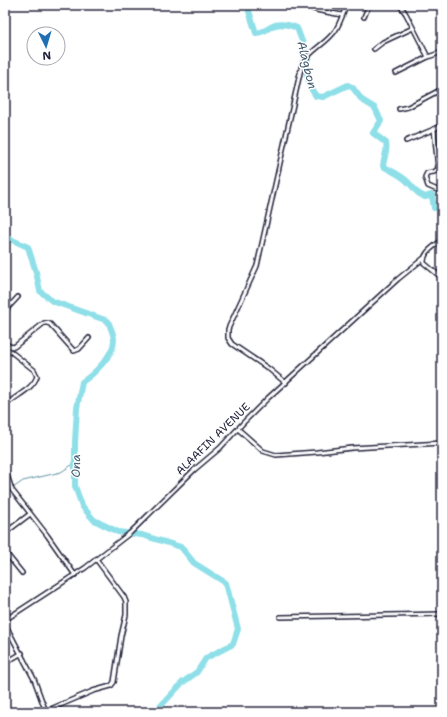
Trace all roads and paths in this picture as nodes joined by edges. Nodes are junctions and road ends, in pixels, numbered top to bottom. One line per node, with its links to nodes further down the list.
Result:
1 (301, 5): 5 (street)
2 (347, 5): 5 (street)
3 (369, 5): 6 (street)
4 (400, 5): 7 (street)
5 (342, 15): 26 (street)
6 (364, 18)
7 (413, 28): 8 (street); 10 (street)
8 (374, 49)
9 (442, 52): 10 (street)
10 (428, 57): 11 (street)
11 (396, 73)
12 (442, 89): 13 (street)
13 (399, 109)
14 (442, 125): 15 (street)
15 (434, 129): 16 (street); 17 (street)
16 (406, 141)
17 (442, 192)
18 (442, 240): 19 (street, ALAAFIN AVENUE)
19 (424, 258): 20 (street); 26 (street, ALAAFIN AVENUE)
20 (442, 278)
21 (18, 297): 22 (street)
22 (5, 312)
23 (89, 338): 24 (street)
24 (5, 342)
25 (5, 347): 27 (street)
26 (286, 383): 28 (street, ALAAFIN AVENUE)
27 (5, 406)
28 (238, 429): 29 (street); 34 (street, ALAAFIN AVENUE)
29 (442, 443)
30 (6, 471): 31 (street)
31 (30, 514): 32 (street); 36 (street)
32 (5, 533)
33 (5, 552): 35 (street)
34 (96, 559): 36 (street, ALAAFIN AVENUE); 43 (street)
35 (22, 572)
36 (75, 574): 39 (street, ALAAFIN AVENUE)
37 (442, 614): 38 (street)
38 (280, 617)
39 (5, 620)
40 (5, 624): 41 (street)
41 (22, 653): 42 (street); 43 (street)
42 (5, 663)
43 (46, 712)

